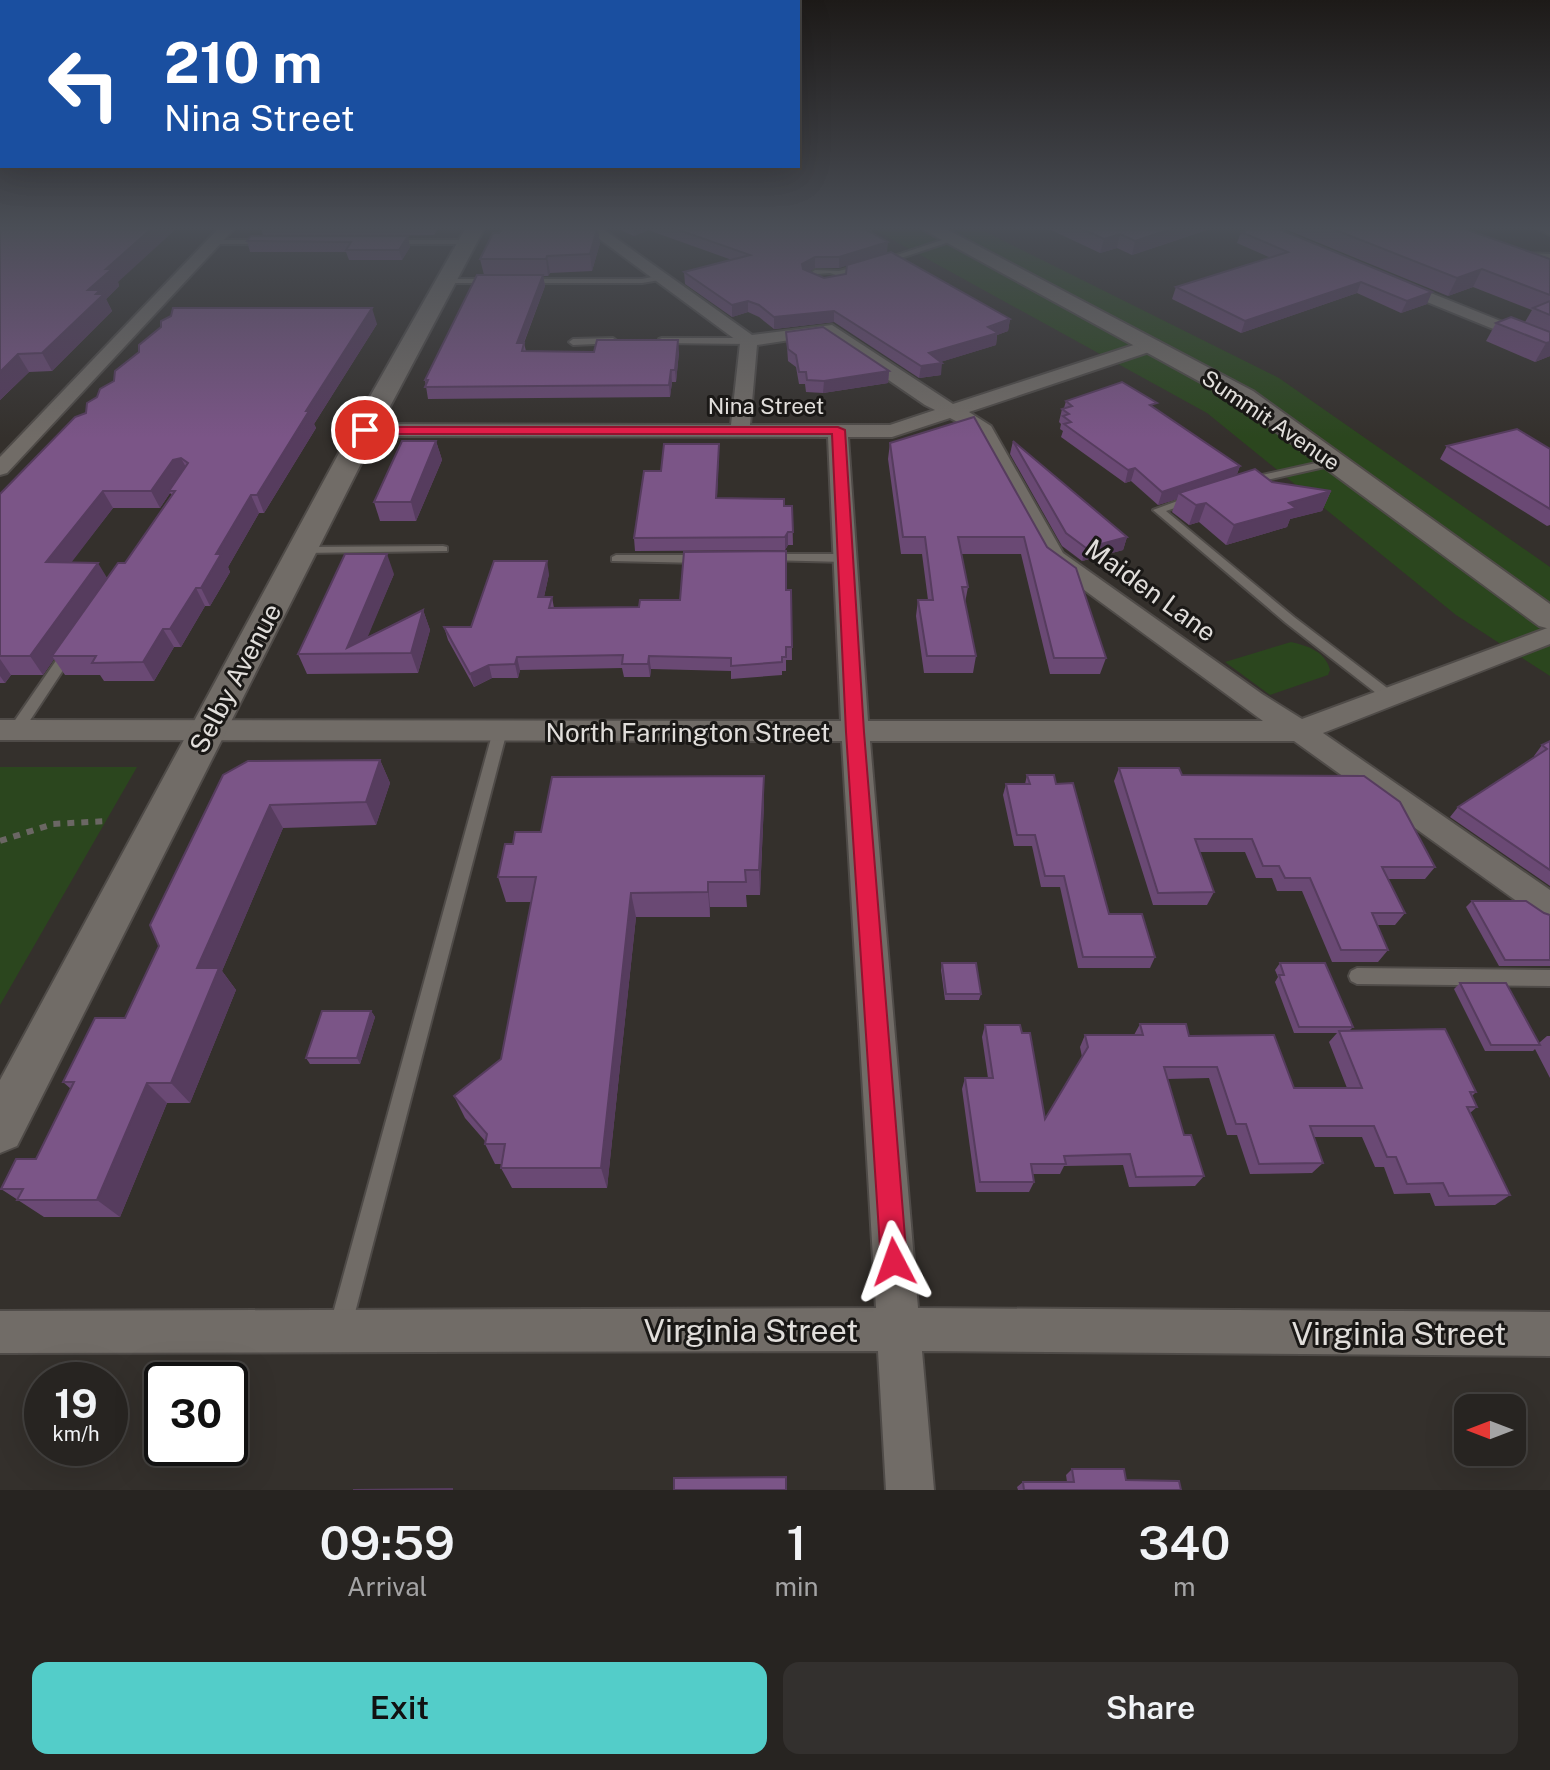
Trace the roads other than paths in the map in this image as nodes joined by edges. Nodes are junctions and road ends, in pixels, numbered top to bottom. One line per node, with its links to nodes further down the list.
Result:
1 (162, 299): 19 (street)
2 (436, 299): 15 (street, Selby Avenue)
3 (691, 299): 10 (street)
4 (1063, 299): 12 (street, Summit Avenue)
5 (1432, 299): 13 (street)
6 (1476, 299): 7 (street)
7 (1550, 328)
8 (621, 341): 11 (lane)
9 (653, 341): 10 (lane)
10 (749, 341): 14 (street, Maiden Lane); 16 (street)
11 (573, 342)
12 (1152, 345): 14 (street, Nina Street); 18 (street, Summit Avenue)
13 (1550, 347)
14 (952, 412): 17 (street, Nina Street); 35 (street, Maiden Lane)
15 (365, 430): 16 (street, Nina Street); 23 (street, Selby Avenue)
16 (740, 430): 17 (street, Nina Street)
17 (838, 430): 25 (street)
18 (1334, 462): 20 (lane); 28 (street, Summit Avenue)
19 (0, 469)
20 (1238, 485)
21 (1198, 497): 31 (lane)
22 (443, 549): 23 (lane)
23 (302, 550): 32 (street, Selby Avenue)
24 (759, 558): 25 (lane)
25 (845, 558): 36 (street)
26 (616, 559): 27 (lane)
27 (711, 559)
28 (1550, 619)
29 (82, 634): 33 (lane)
30 (1550, 635): 31 (street, North Farrington Street)
31 (1390, 697): 35 (street, North Farrington Street)
32 (208, 729): 33 (street, North Farrington Street); 34 (street, North Farrington Street); 40 (street, Selby Avenue)
33 (8, 730)
34 (500, 731): 36 (street, North Farrington Street); 43 (lane)
35 (1300, 731): 36 (street, North Farrington Street); 37 (street, Maiden Lane)
36 (855, 732): 41 (street)
37 (1550, 907)
38 (1357, 976): 39 (lane)
39 (1550, 978)
40 (0, 1129)
41 (899, 1329): 43 (street, Virginia Street); 44 (street, Virginia Street); 45 (street)
42 (0, 1332): 43 (street, Virginia Street)
43 (339, 1332)
44 (1550, 1334)
45 (910, 1490)

